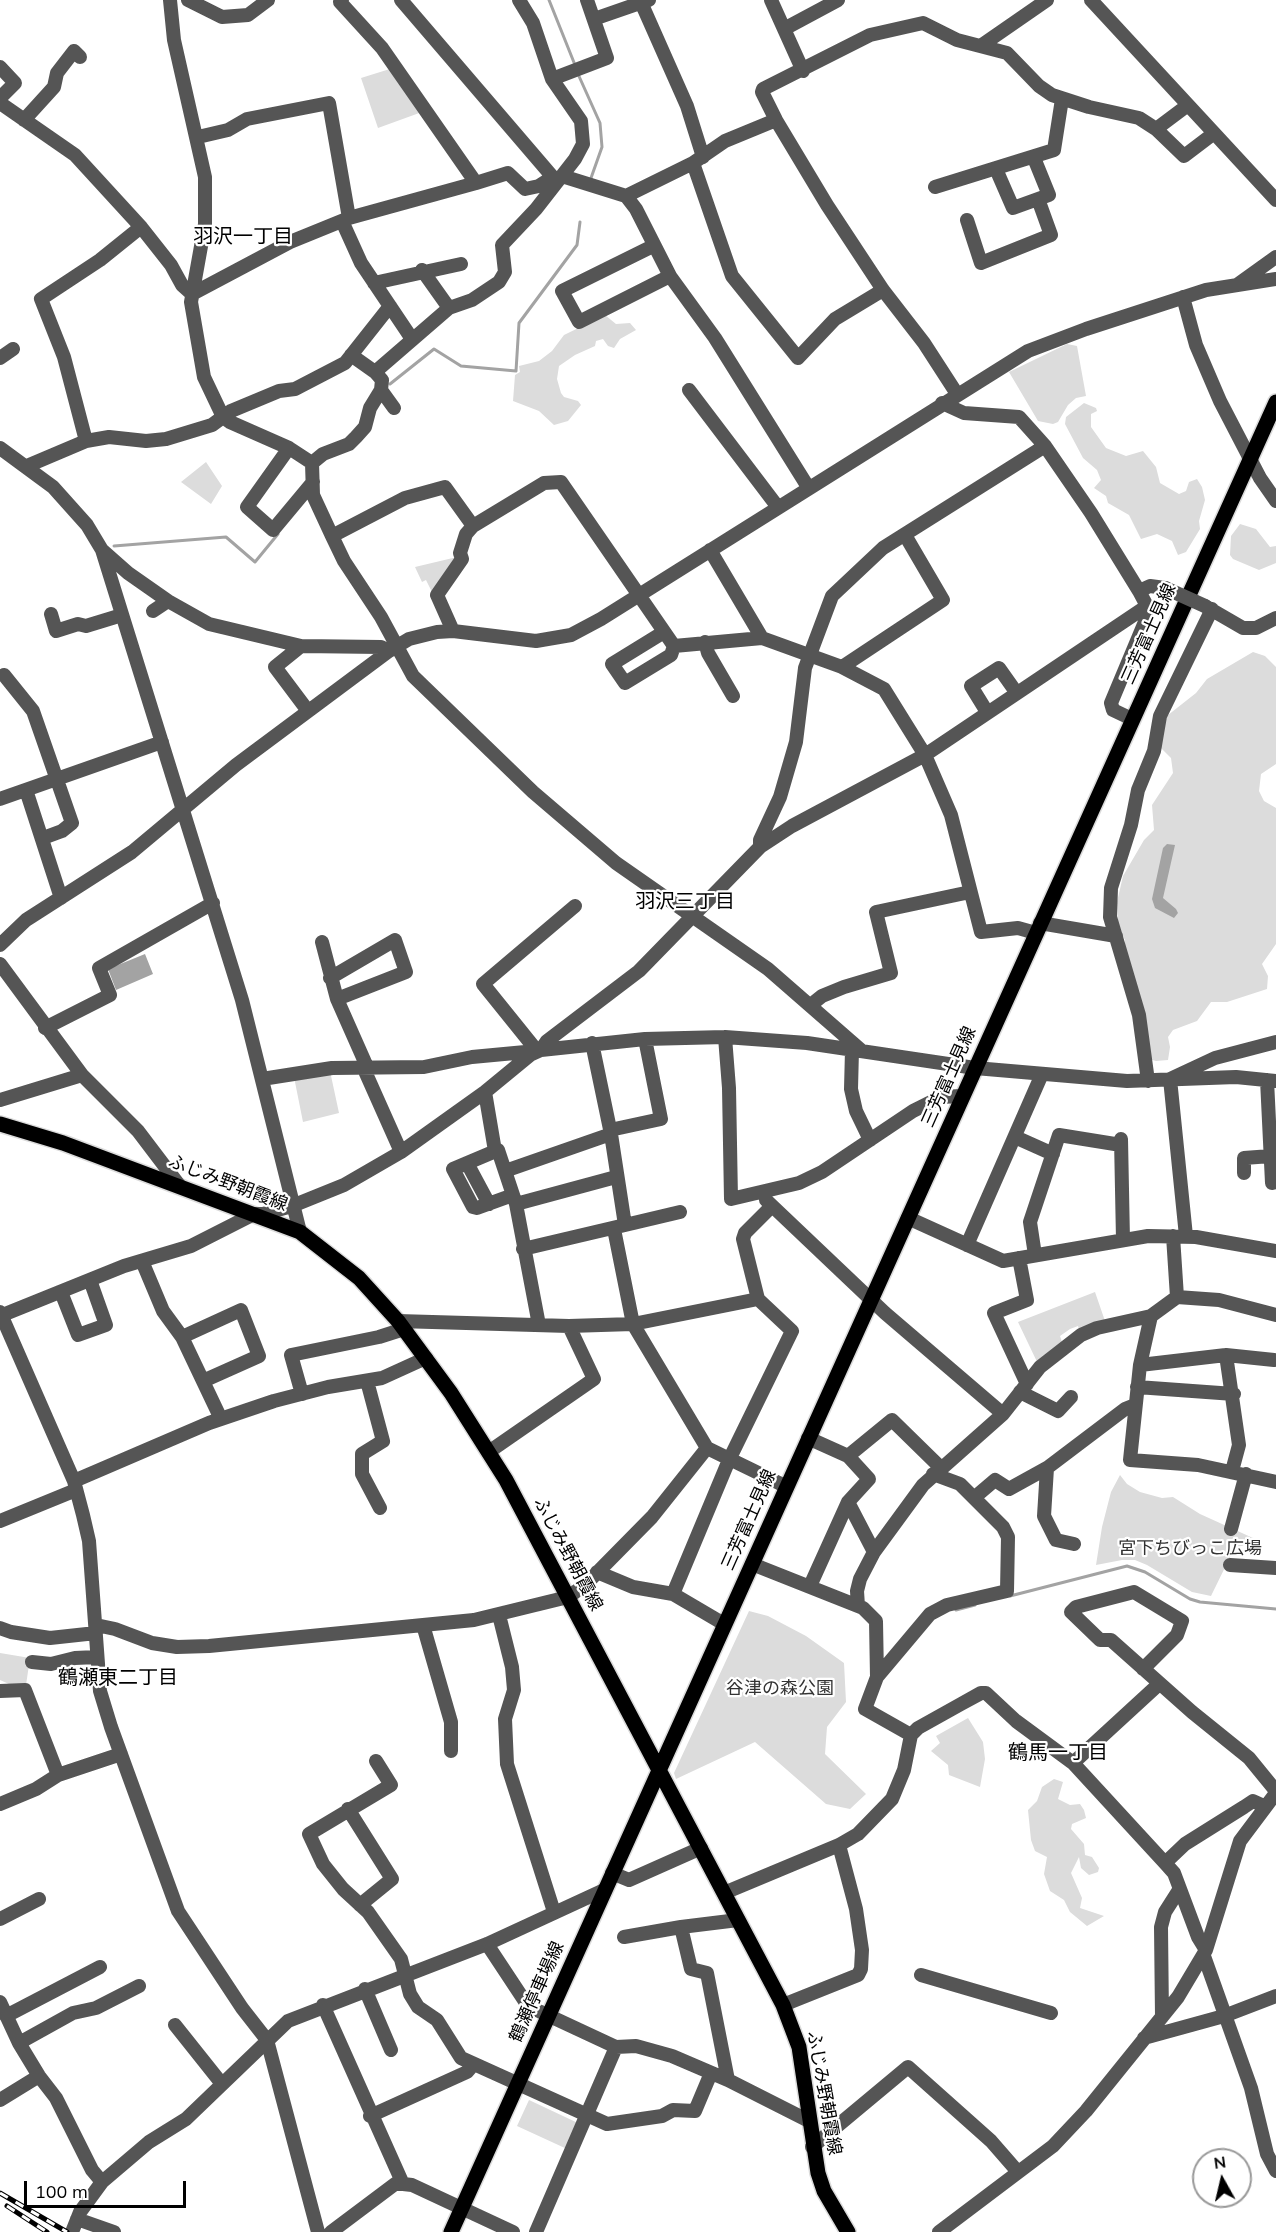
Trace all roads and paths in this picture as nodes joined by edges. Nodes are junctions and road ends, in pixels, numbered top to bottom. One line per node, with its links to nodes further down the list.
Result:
1 (170, 0): 28 (street)
2 (188, 0): 3 (street)
3 (268, 0)
4 (342, 0): 33 (street)
5 (400, 0): 32 (street)
6 (587, 0): 13 (street)
7 (771, 0): 14 (street)
8 (838, 0): 14 (street)
9 (1047, 0): 15 (street)
10 (1091, 0): 23 (street)
11 (644, 1): 13 (street); 30 (street)
12 (525, 2): 19 (street)
13 (594, 19): 19 (street)
14 (784, 29): 18 (street)
15 (982, 45): 18 (street); 21 (street)
16 (80, 57): 24 (street)
17 (0, 67): 20 (street)
18 (803, 71): 25 (street)
19 (552, 79): 32 (street)
20 (0, 99)
21 (1062, 99): 26 (street); 29 (street)
22 (0, 103): 24 (street)
23 (1188, 105): 26 (street); 27 (street)
24 (24, 120): 40 (street)
25 (776, 120): 30 (street); 49 (street)
26 (1156, 129): 27 (street)
27 (1213, 134): 37 (street)
28 (198, 137): 38 (street); 50 (street)
29 (1034, 158): 31 (street); 36 (street)
30 (698, 160): 35 (street); 49 (street)
31 (996, 169): 34 (street); 36 (street)
32 (557, 178): 33 (street); 35 (street); 53 (street)
33 (476, 183): 38 (street)
34 (934, 187)
35 (626, 196): 41 (street)
36 (1038, 198): 39 (street)
37 (1276, 200)
38 (346, 219): 47 (street); 50 (street)
39 (968, 220)
40 (141, 227): 50 (street); 66 (street)
41 (653, 246): 45 (street); 45 (street)
42 (1276, 256): 48 (street)
43 (461, 264): 44 (street)
44 (422, 270): 47 (street); 53 (street)
45 (670, 276): 74 (street)
46 (1276, 279): 48 (street)
47 (374, 283): 52 (street)
48 (1237, 285): 51 (street)
49 (883, 290): 61 (street)
50 (192, 294): 65 (street)
51 (1183, 297): 61 (street); 70 (street)
52 (390, 306): 54 (street); 56 (street)
53 (449, 308): 54 (street)
54 (412, 339): 58 (street)
55 (13, 348): 57 (street)
56 (351, 355): 58 (street); 65 (street)
57 (0, 358)
58 (375, 372): 59 (street)
59 (381, 390): 64 (street); 71 (street)
60 (689, 390): 76 (street)
61 (957, 394): 63 (street)
62 (1276, 402): 70 (main road, 三芳富士見線)
63 (942, 403): 67 (street); 74 (street)
64 (394, 408)
65 (223, 417): 66 (street); 68 (street)
66 (86, 441): 72 (street)
67 (1045, 446): 78 (street); 82 (street)
68 (289, 448): 71 (street); 73 (street)
69 (3, 455): 72 (street)
70 (1250, 457): 75 (street); 105 (main road, 三芳富士見線)
71 (312, 463): 73 (street)
72 (27, 466): 80 (street)
73 (313, 482): 79 (street)
74 (808, 487): 76 (street)
75 (1276, 501)
76 (777, 507): 81 (street)
77 (473, 526): 79 (street); 83 (street); 91 (street)
78 (905, 535): 98 (street); 99 (street)
79 (332, 536): 97 (street)
80 (102, 550): 84 (street); 89 (street)
81 (710, 550): 83 (street); 93 (street)
82 (1139, 591): 85 (street); 86 (street, bridge)
83 (638, 595): 91 (street); 92 (street)
84 (168, 601): 87 (street); 95 (street)
85 (1147, 606): 101 (street); 105 (street)
86 (1209, 608): 90 (street); 120 (street)
87 (153, 611)
88 (51, 614): 89 (street)
89 (122, 615): 106 (street)
90 (1276, 618)
91 (453, 631): 97 (street)
92 (664, 632): 96 (street); 96 (street)
93 (762, 638): 94 (street); 98 (street)
94 (705, 642): 96 (street); 102 (street)
95 (301, 646): 97 (street); 103 (street)
96 (674, 646)
97 (392, 649): 103 (street); 118 (street)
98 (808, 655): 99 (street); 113 (street)
99 (842, 668): 107 (street)
100 (4, 675): 108 (street)
101 (1016, 692): 104 (street); 104 (street)
102 (733, 696)
103 (308, 711): 111 (street)
104 (987, 712): 107 (street)
105 (1132, 719): 119 (main road, 三芳富士見線)
106 (162, 742): 108 (street); 111 (street)
107 (925, 754): 113 (street); 114 (street)
108 (58, 779): 109 (street); 112 (street)
109 (26, 790): 110 (street); 112 (street)
110 (0, 799)
111 (184, 809): 115 (street); 116 (street)
112 (43, 838): 115 (street)
113 (760, 847): 118 (street)
114 (970, 892): 119 (street); 126 (street)
115 (61, 898): 122 (street)
116 (213, 903): 127 (street); 138 (street)
117 (575, 906): 132 (street)
118 (693, 917): 126 (street); 132 (street)
119 (1038, 928): 120 (street); 134 (main road, 三芳富士見線)
120 (1116, 936): 141 (street)
121 (322, 942): 124 (street)
122 (0, 945)
123 (0, 964): 127 (street)
124 (330, 978): 125 (street); 125 (street)
125 (337, 999): 135 (street)
126 (812, 1004): 133 (street)
127 (45, 1028): 137 (street)
128 (725, 1037): 129 (street); 133 (street); 158 (street)
129 (645, 1039): 131 (street); 146 (street)
130 (1276, 1042): 139 (street)
131 (592, 1043): 132 (street); 146 (street)
132 (539, 1051): 135 (street); 142 (street)
133 (857, 1051): 134 (street); 148 (street)
134 (975, 1068): 136 (street); 143 (main road, 三芳富士見線)
135 (366, 1069): 138 (street); 150 (street)
136 (1042, 1074): 141 (street); 147 (street)
137 (82, 1075): 144 (street); 157 (street)
138 (262, 1079): 160 (street)
139 (1170, 1079): 140 (street); 141 (street); 167 (street)
140 (1271, 1080): 152 (street)
141 (1148, 1081)
142 (485, 1092): 149 (street); 150 (street)
143 (961, 1096): 148 (street); 164 (main road, 三芳富士見線)
144 (0, 1100)
145 (0, 1124): 157 (main road, ふじみ野朝霞線)
146 (610, 1132): 153 (street); 155 (street)
147 (1015, 1137): 151 (street); 169 (street)
148 (870, 1140): 158 (street)
149 (495, 1150): 153 (street); 159 (street)
150 (402, 1152): 160 (street)
151 (1053, 1154): 168 (street); 172 (street)
152 (1271, 1156): 154 (street); 156 (street)
153 (505, 1171): 159 (street)
154 (1244, 1173)
155 (616, 1177): 159 (street); 165 (street)
156 (1276, 1182)
157 (179, 1185): 163 (main road, ふじみ野朝霞線)
158 (760, 1193): 161 (street)
159 (514, 1199): 170 (street)
160 (292, 1206): 163 (street); 166 (street)
161 (772, 1206): 178 (street); 179 (street)
162 (680, 1212): 165 (street)
163 (254, 1214): 166 (main road, ふじみ野朝霞線); 174 (street)
164 (908, 1218): 169 (street); 179 (main road, 三芳富士見線)
165 (619, 1227): 170 (street); 183 (street)
166 (300, 1232): 184 (main road, ふじみ野朝霞線)
167 (1179, 1236): 168 (street); 171 (street); 177 (street)
168 (1123, 1240): 172 (street)
169 (967, 1245): 173 (street)
170 (523, 1249): 185 (street)
171 (1276, 1251)
172 (1035, 1255): 173 (street)
173 (1019, 1258): 195 (street)
174 (142, 1261): 175 (street); 187 (street)
175 (90, 1280): 176 (street); 176 (street)
176 (61, 1292): 180 (street)
177 (1177, 1297): 181 (street); 182 (street)
178 (758, 1299): 183 (street); 206 (street)
179 (870, 1300): 200 (street); 202 (main road, 三芳富士見線)
180 (1, 1315): 212 (street)
181 (1276, 1315)
182 (1151, 1316): 191 (street); 195 (street)
183 (633, 1324): 186 (street); 203 (street)
184 (401, 1325): 185 (street); 189 (main road, ふじみ野朝霞線); 196 (street)
185 (539, 1325): 186 (street)
186 (569, 1326): 204 (street)
187 (182, 1336): 192 (street); 192 (street)
188 (1226, 1355): 190 (street); 191 (street); 197 (street)
189 (426, 1358): 193 (street); 204 (main road, ふじみ野朝霞線)
190 (1275, 1360)
191 (1140, 1365): 194 (street)
192 (203, 1381): 201 (street)
193 (367, 1381): 196 (street); 216 (street)
194 (1137, 1387): 197 (street); 199 (street)
195 (1024, 1388): 198 (street); 200 (street)
196 (302, 1394): 201 (street)
197 (1234, 1394): 209 (street)
198 (1071, 1397)
199 (1135, 1406): 207 (street); 209 (street)
200 (1003, 1414): 208 (street)
201 (220, 1419): 212 (street)
202 (808, 1438): 205 (street); 213 (main road, 三芳富士見線)
203 (707, 1448): 206 (street); 224 (street)
204 (490, 1451): 227 (main road, ふじみ野朝霞線)
205 (849, 1456): 208 (street); 215 (street)
206 (729, 1460): 213 (street); 226 (street)
207 (1047, 1468): 214 (street); 219 (street)
208 (937, 1471): 214 (street); 220 (street)
209 (1232, 1471): 210 (street)
210 (1246, 1474): 211 (street); 218 (street)
211 (1276, 1482)
212 (75, 1485): 217 (street); 233 (street)
213 (785, 1486): 221 (main road, 三芳富士見線)
214 (975, 1497): 237 (street)
215 (848, 1502): 220 (street); 225 (street)
216 (380, 1508)
217 (0, 1521)
218 (1231, 1529)
219 (1074, 1544)
220 (874, 1552): 228 (street)
221 (752, 1564): 225 (street); 230 (main road, 三芳富士見線)
222 (1230, 1565): 223 (street)
223 (1276, 1568)
224 (597, 1572): 226 (street); 227 (street)
225 (810, 1586): 228 (street)
226 (673, 1594): 230 (street)
227 (568, 1597): 229 (street); 245 (main road, ふじみ野朝霞線)
228 (858, 1606): 237 (street)
229 (499, 1615): 231 (street); 260 (street)
230 (724, 1624): 245 (main road, 三芳富士見線)
231 (423, 1625): 233 (street); 241 (street)
232 (0, 1628): 233 (street)
233 (96, 1629): 234 (street)
234 (97, 1657): 235 (street); 242 (street)
235 (32, 1662)
236 (1143, 1669): 236 (street); 238 (street)
237 (878, 1677): 240 (street)
238 (1159, 1684): 244 (street); 247 (street)
239 (0, 1691): 246 (street)
240 (911, 1736): 244 (street); 251 (street)
241 (451, 1751)
242 (122, 1754): 246 (street); 283 (street)
243 (376, 1761): 250 (street)
244 (1073, 1762): 253 (street)
245 (659, 1768): 252 (main road, ふじみ野朝霞線); 254 (main road, 鶴瀬停車場線)
246 (58, 1775): 248 (street)
247 (1276, 1792): 249 (street)
248 (0, 1804)
249 (1264, 1806): 253 (street); 266 (street)
250 (348, 1809): 259 (street); 259 (street)
251 (839, 1845): 257 (street); 274 (street)
252 (701, 1848): 254 (street); 257 (main road, ふじみ野朝霞線)
253 (1165, 1863): 256 (street)
254 (612, 1873): 255 (main road, 鶴瀬停車場線)
255 (604, 1890): 260 (street); 278 (main road, 鶴瀬停車場線)
256 (1179, 1890): 266 (street); 280 (street)
257 (724, 1893): 262 (main road, ふじみ野朝霞線)
258 (39, 1899): 261 (street)
259 (360, 1905): 268 (street)
260 (554, 1912): 265 (street)
261 (0, 1919)
262 (738, 1920): 263 (street); 274 (main road, ふじみ野朝霞線)
263 (681, 1927): 264 (street); 290 (street)
264 (624, 1937)
265 (487, 1944): 268 (street); 278 (street)
266 (1205, 1953): 279 (street); 280 (street)
267 (100, 1967): 277 (street)
268 (405, 1974): 271 (street); 287 (street)
269 (921, 1976): 276 (street)
270 (139, 1986): 284 (street)
271 (365, 1989): 275 (street); 286 (street)
272 (1276, 1996): 279 (street)
273 (0, 2002): 277 (street)
274 (783, 2005): 296 (main road, ふじみ野朝霞線)
275 (323, 2006): 283 (street); 294 (street)
276 (1051, 2013)
277 (6, 2016): 284 (street)
278 (548, 2016): 285 (street); 292 (main road, 鶴瀬停車場線)
279 (1224, 2016): 282 (street); 298 (street)
280 (1162, 2017): 282 (street)
281 (175, 2025): 291 (street)
282 (1144, 2038): 299 (street)
283 (267, 2040): 291 (street); 306 (street)
284 (19, 2043): 289 (street)
285 (616, 2047): 288 (street); 295 (street)
286 (391, 2050)
287 (473, 2066): 292 (street); 294 (street)
288 (711, 2073): 290 (street); 295 (street)
289 (39, 2076): 293 (street); 300 (street)
290 (728, 2080): 296 (street)
291 (222, 2084): 300 (street)
292 (517, 2085): 295 (street); 302 (main road, 鶴瀬停車場線)
293 (0, 2100)
294 (370, 2116): 301 (street)
295 (587, 2116): 310 (street)
296 (809, 2121): 297 (main road, ふじみ野朝霞線)
297 (812, 2147): 299 (street); 311 (main road, ふじみ野朝霞線)
298 (1276, 2171)
299 (1018, 2172): 304 (street)
300 (102, 2182): 303 (street)
301 (403, 2184): 302 (street); 307 (street)
302 (462, 2208): 308 (main road, 鶴瀬停車場線); 309 (street)
303 (74, 2226): 305 (street)
304 (949, 2230)
305 (114, 2232)
306 (318, 2232)
307 (331, 2232)
308 (451, 2232)
309 (513, 2232)
310 (536, 2232)
311 (848, 2232)

